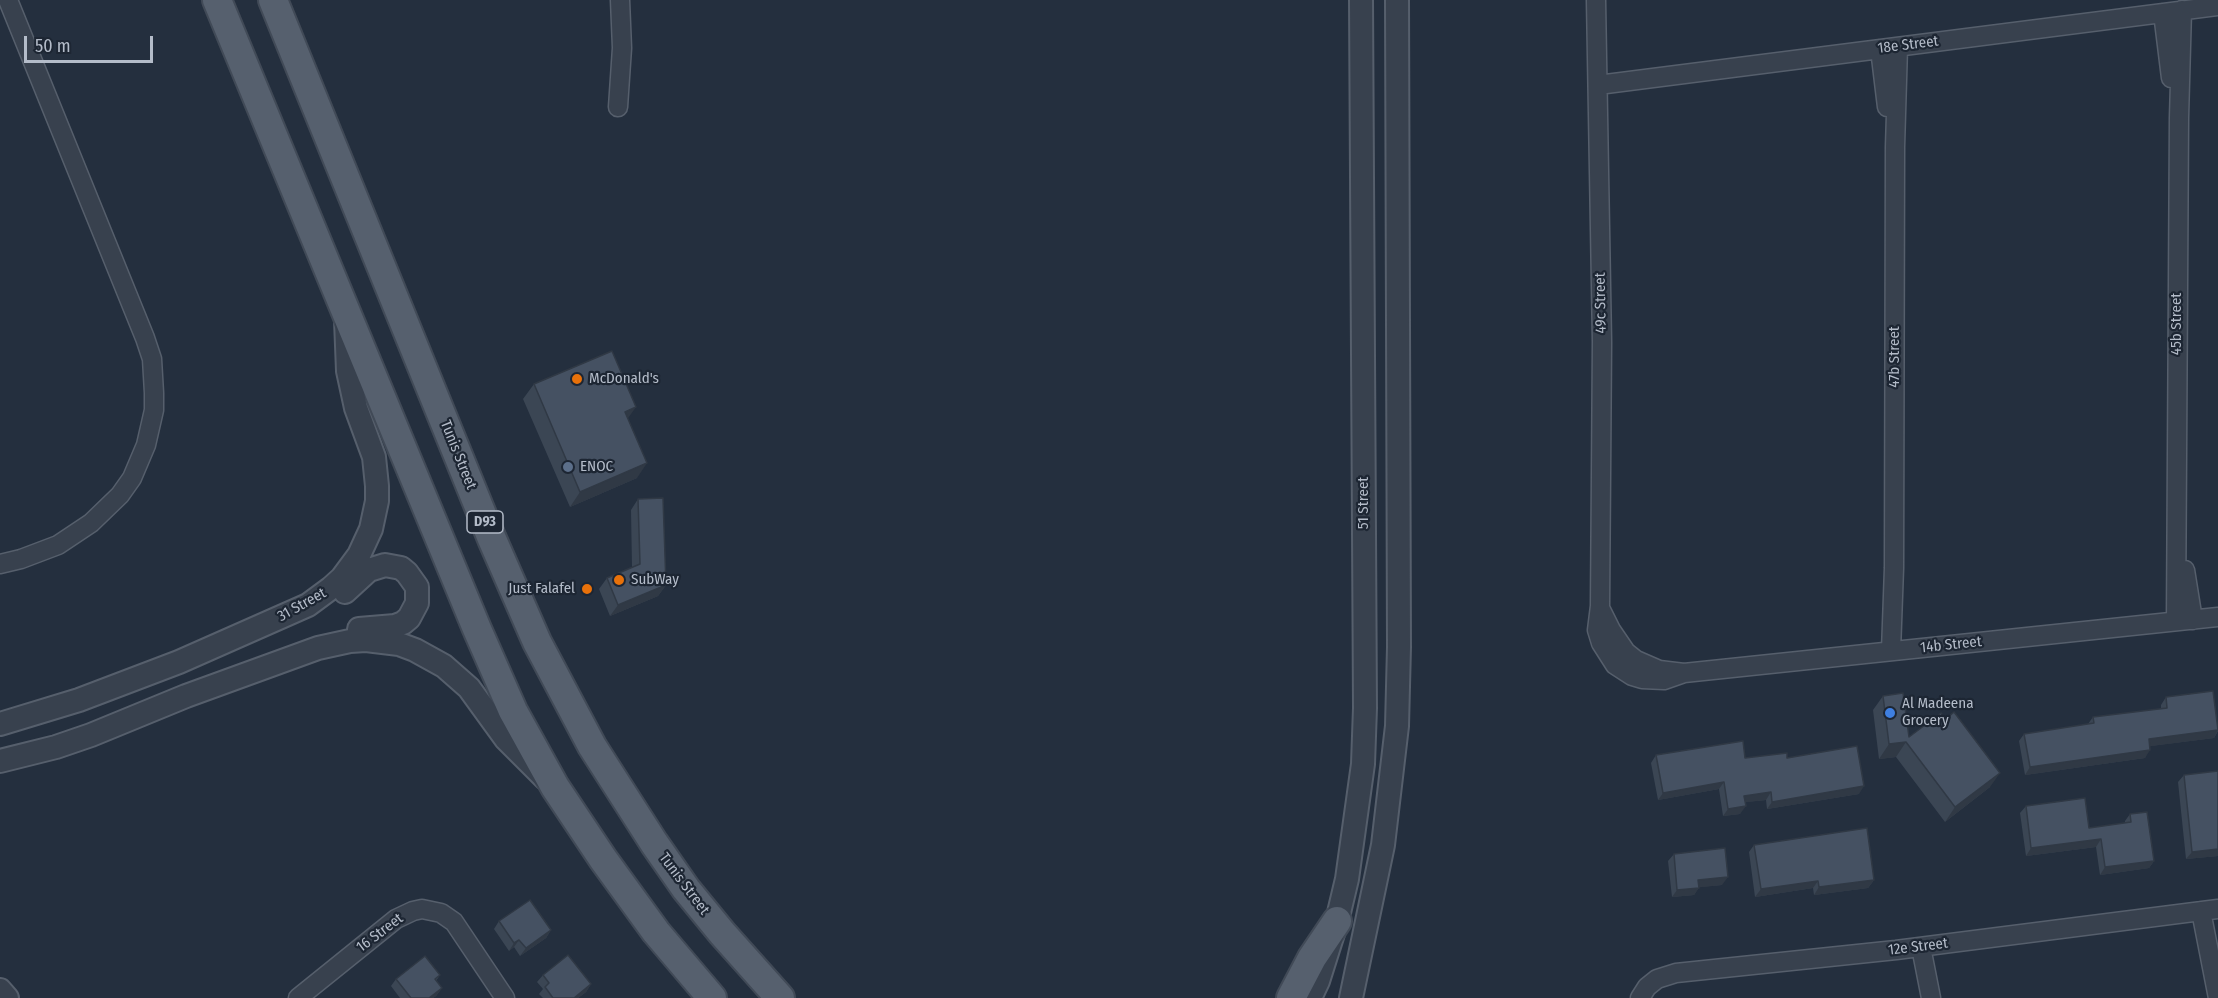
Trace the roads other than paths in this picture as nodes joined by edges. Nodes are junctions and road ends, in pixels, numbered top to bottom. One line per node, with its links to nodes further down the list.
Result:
1 (8, 0): 16 (street)
2 (217, 0): 15 (main road)
3 (273, 0): 35 (main road, Tunis Street / D93)
4 (620, 0): 13 (street)
5 (1361, 0): 27 (street, 51 Street)
6 (1397, 0): 38 (street)
7 (1596, 0): 12 (street, 49c Street)
8 (2218, 6): 9 (street, 18e Street)
9 (2182, 10): 10 (street, 18e Street); 14 (street, 45b Street)
10 (2163, 13): 11 (street, 18e Street); 14 (street, 45b Street)
11 (1889, 48): 12 (street, 18e Street); 20 (street, 47b Street)
12 (1598, 85): 22 (street, 49c Street)
13 (618, 107)
14 (2179, 118): 18 (street, 45b Street)
15 (346, 315): 19 (street, 31 Street); 25 (main road)
16 (0, 564)
17 (2218, 617): 18 (street, 14b Street)
18 (2184, 620): 20 (street, 14b Street)
19 (242, 635): 21 (street); 23 (street, 31 Street)
20 (1898, 651): 22 (street, 14b Street)
21 (286, 659): 24 (street); 25 (street)
22 (1620, 659)
23 (0, 724)
24 (0, 761)
25 (555, 787): 34 (main road)
26 (2210, 910): 28 (street, 12e Street); 40 (street, 12e Street)
27 (1337, 921): 36 (main road); 37 (street, 51 Street)
28 (1921, 947): 30 (street, 12e Street); 39 (street)
29 (0, 990): 31 (street)
30 (1641, 996)
31 (7, 998)
32 (298, 998): 33 (street, 16 Street)
33 (505, 998)
34 (712, 998)
35 (780, 998)
36 (1291, 998)
37 (1310, 998)
38 (1351, 998)
39 (1931, 998)
40 (2218, 998)

